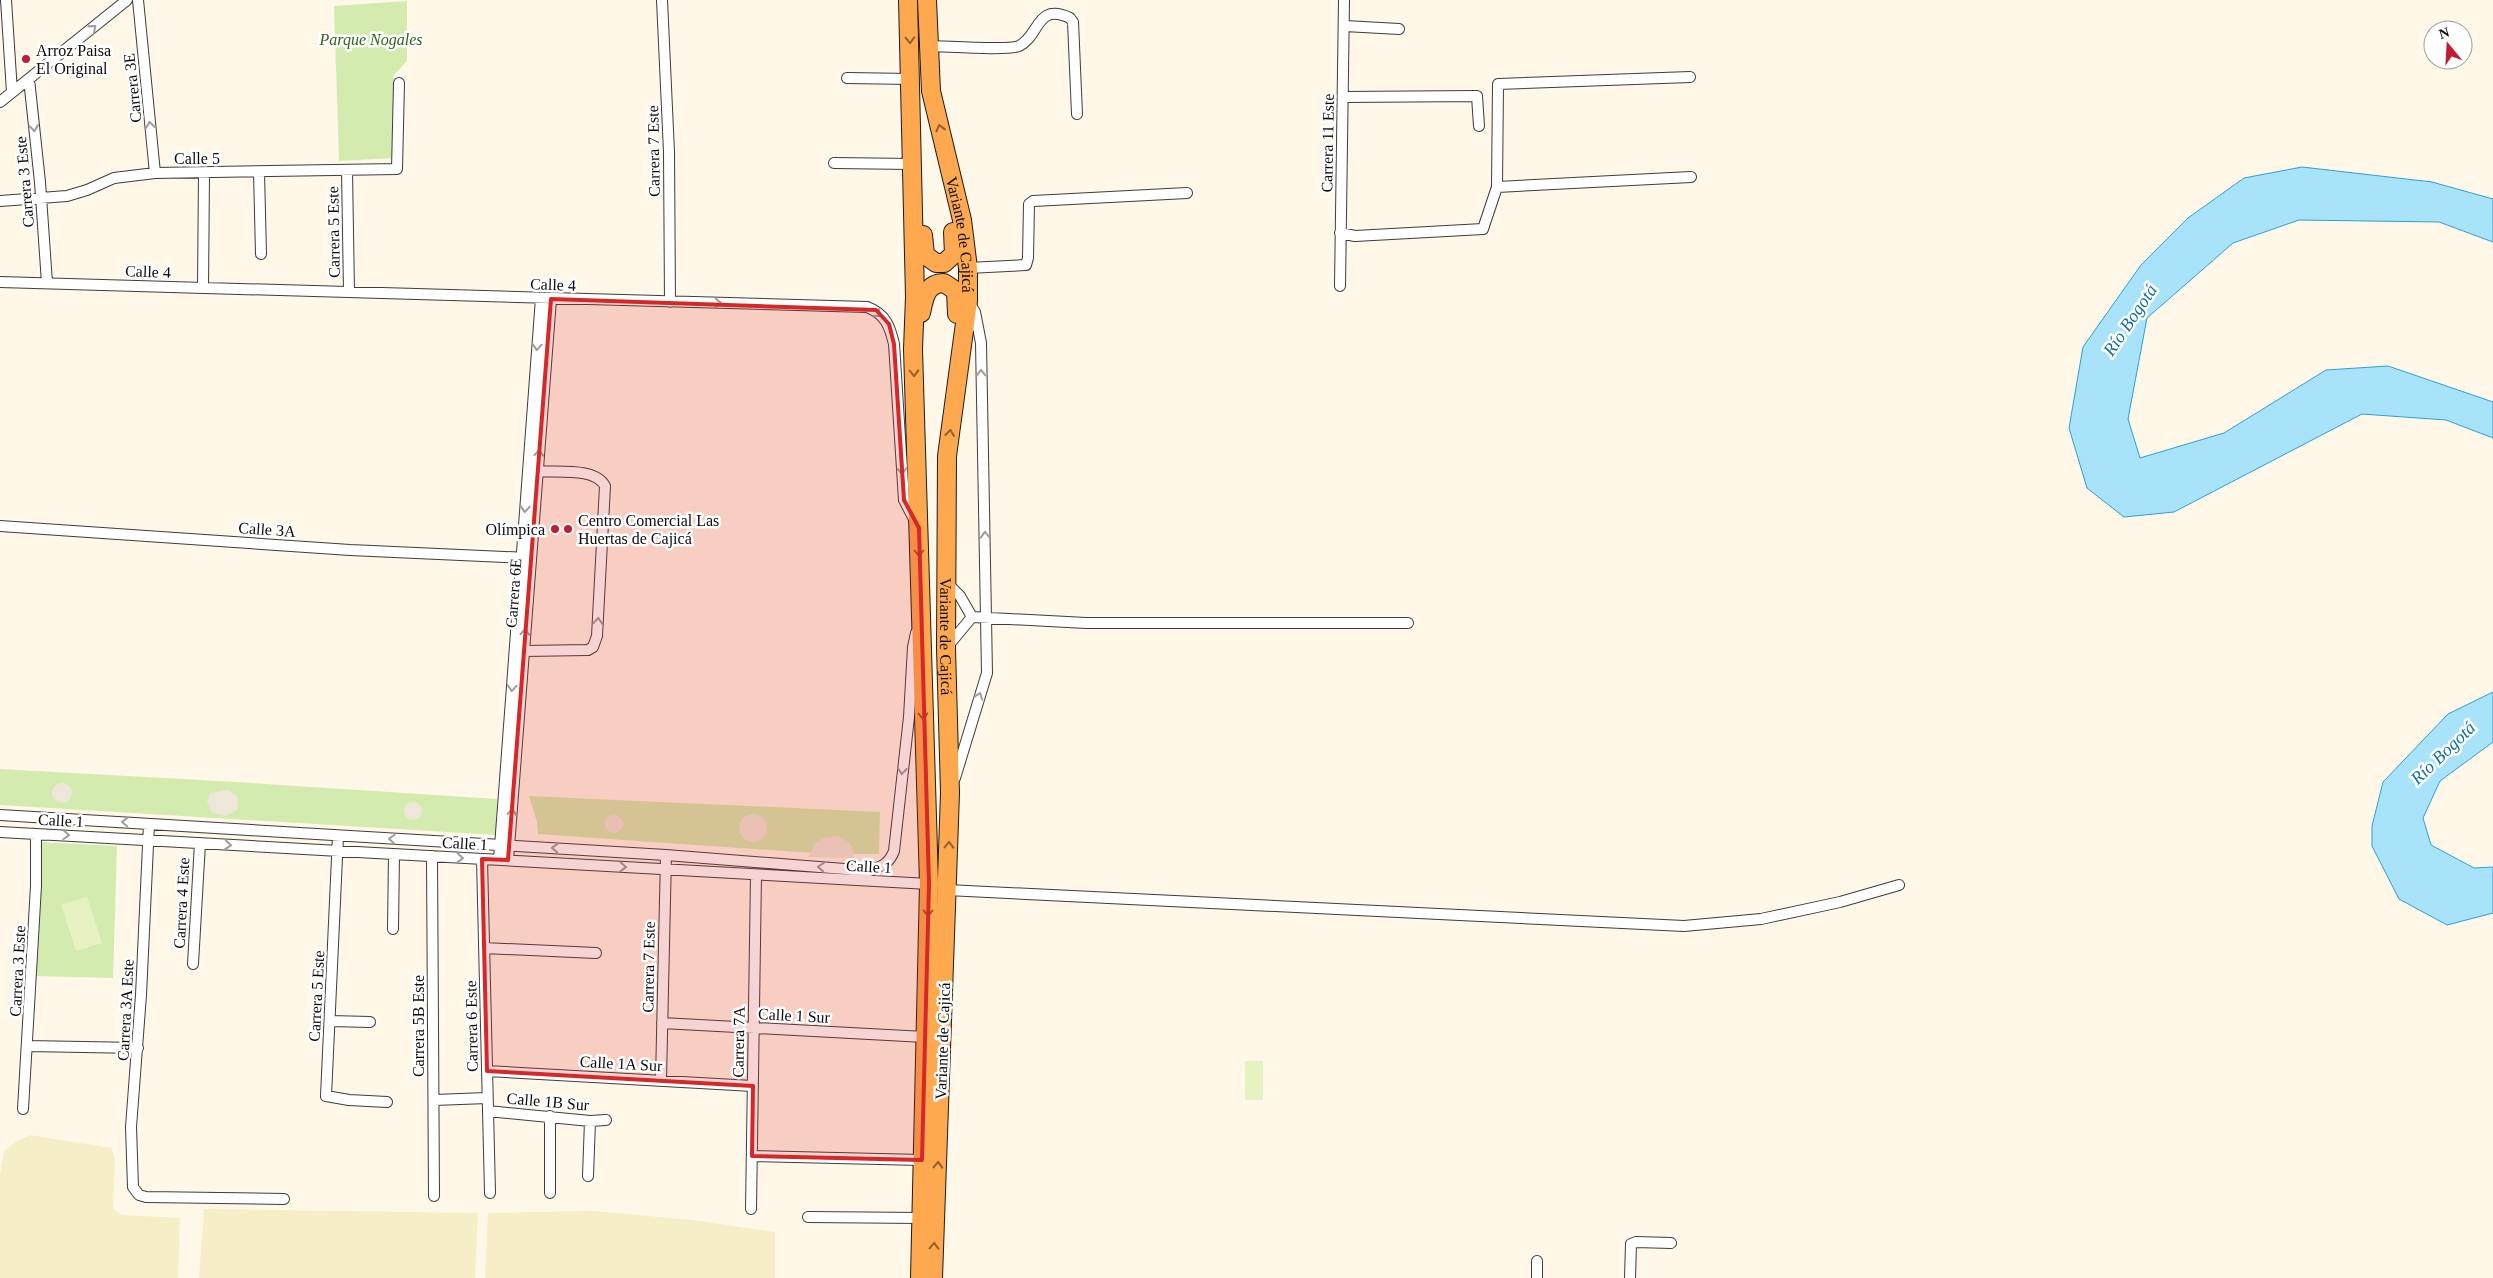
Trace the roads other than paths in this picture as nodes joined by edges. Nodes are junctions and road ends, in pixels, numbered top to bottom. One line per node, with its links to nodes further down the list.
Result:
1 (127, 0): 13 (street, one-way to 1)
2 (138, 0): 25 (street, Carrera 3E, one-way to 2)
3 (662, 0): 44 (street, Carrera 7 Este)
4 (908, 0): 14 (highway, Variante de Cajicá, one-way to 14)
5 (928, 0): 10 (highway, Variante de Cajicá)
6 (1344, 0): 8 (street, Carrera 11 Este)
7 (4, 1): 16 (street)
8 (1345, 26): 9 (street); 17 (street, Carrera 11 Este)
9 (1399, 29)
10 (928, 46): 19 (street); 27 (highway, Variante de Cajicá, one-way to 10)
11 (1690, 77): 30 (street)
12 (847, 78): 14 (street)
13 (29, 79): 16 (street); 32 (street, Carrera 3 Este, one-way to 32)
14 (911, 80): 22 (highway, Variante de Cajicá)
15 (399, 83): 23 (street, Calle 5)
16 (12, 92): 18 (street)
17 (1342, 97): 20 (street); 34 (street, Carrera 11 Este)
18 (0, 102)
19 (1077, 114)
20 (1479, 126)
21 (834, 163): 22 (street)
22 (912, 164): 29 (highway, Variante de Cajicá)
23 (347, 171): 24 (street, Calle 5); 41 (street, Carrera 5 Este)
24 (259, 172): 26 (street, Calle 5); 35 (street)
25 (155, 173): 26 (street, Calle 5); 32 (street, Calle 5)
26 (204, 173): 40 (street)
27 (952, 176): 29 (highway); 36 (highway, Variante de Cajicá)
28 (1692, 177): 30 (street)
29 (912, 185): 45 (highway, Variante de Cajicá)
30 (1497, 187): 34 (street)
31 (1187, 193): 36 (street)
32 (42, 199): 33 (street, Calle 5); 38 (street, Carrera 3 Este)
33 (0, 201)
34 (1340, 233): 39 (street, Carrera 11 Este)
35 (261, 254)
36 (968, 268): 43 (highway, Variante de Cajicá)
37 (0, 282): 38 (street, Calle 4)
38 (47, 283): 40 (street, Calle 4)
39 (1340, 286)
40 (203, 288): 41 (street, Calle 4)
41 (349, 292): 42 (street, Calle 4)
42 (546, 298): 44 (street, Calle 4); 47 (street, Carrera 6E, one-way to 42); 50 (street, Carrera 6E, one-way to 50)
43 (968, 301): 46 (highway, Variante de Cajicá); 53 (street, one-way to 43)
44 (670, 302): 49 (street, Calle 4, one-way to 49)
45 (914, 349): 46 (highway); 49 (highway, Variante de Cajicá, one-way to 49)
46 (960, 352): 51 (highway, Variante de Cajicá, one-way to 46)
47 (538, 472): 50 (street, Carrera 6E); 57 (street, one-way to 47)
48 (0, 526): 50 (street, Calle 3A)
49 (919, 528): 54 (highway, Variante de Cajicá, one-way to 54)
50 (526, 558): 57 (street, Carrera 6E, one-way to 50); 66 (street, Carrera 6E, one-way to 66)
51 (946, 582): 52 (street); 56 (highway, Variante de Cajicá)
52 (972, 617): 53 (street); 56 (street)
53 (987, 618): 55 (street); 58 (street, one-way to 53)
54 (920, 619): 69 (street, Calle 1, one-way to 69); 75 (highway, Variante de Cajicá, one-way to 75)
55 (1408, 623)
56 (946, 648): 58 (highway, Variante de Cajicá)
57 (524, 651): 66 (street, Carrera 6E, one-way to 57)
58 (950, 793): 77 (highway, Variante de Cajicá, one-way to 58)
59 (0, 815): 60 (street, Calle 1, one-way to 59)
60 (149, 824): 63 (street, Calle 1); 64 (street, Carrera 3A Este)
61 (0, 832): 62 (street, Calle 1)
62 (36, 834): 64 (street, Calle 1, one-way to 64); 87 (street, Carrera 3 Este)
63 (338, 836): 66 (street, Calle 1, one-way to 63); 67 (street, Carrera 5 Este)
64 (148, 840): 65 (street, Calle 1); 88 (street, Carrera 3A Este)
65 (200, 843): 67 (street, Calle 1, one-way to 67); 81 (street, Carrera 4 Este)
66 (505, 845): 69 (street, Calle 1, one-way to 66); 72 (street, Carrera 6E)
67 (338, 852): 68 (street, Calle 1); 82 (street, Carrera 5 Este)
68 (394, 854): 70 (street, Calle 1); 78 (street)
69 (666, 854): 73 (street, Carrera 7 Este)
70 (432, 856): 71 (street, Calle 1, one-way to 71); 93 (street, Carrera 5B Este)
71 (482, 859): 72 (street, Calle 1); 79 (street, Carrera 6 Este)
72 (504, 860): 73 (street, Calle 1, one-way to 73)
73 (665, 869): 74 (street, Calle 1); 84 (street, Carrera 7 Este)
74 (756, 875): 75 (street, Calle 1); 85 (street, Carrera 7A)
75 (928, 884): 86 (highway, Variante de Cajicá, one-way to 86)
76 (1899, 885): 77 (street)
77 (947, 890): 113 (highway, Variante de Cajicá, one-way to 77)
78 (393, 929)
79 (484, 948): 80 (street); 89 (street, Carrera 6 Este)
80 (596, 953)
81 (193, 964)
82 (330, 1021): 83 (street); 94 (street, Carrera 5 Este)
83 (370, 1022)
84 (662, 1023): 85 (street, Calle 1 Sur); 90 (street, Carrera 7 Este)
85 (753, 1028): 86 (street, Calle 1 Sur); 91 (street, Carrera 7A)
86 (925, 1037): 101 (highway, Variante de Cajicá)
87 (28, 1046): 88 (street); 95 (street, Carrera 3 Este)
88 (138, 1048): 106 (street, Carrera 3A Este)
89 (487, 1071): 90 (street, Calle 1A Sur); 92 (street, Carrera 6 Este)
90 (661, 1080): 91 (street, Calle 1A Sur)
91 (753, 1086): 100 (street, Carrera 7A)
92 (487, 1098): 93 (street, Calle 1B Sur); 96 (street, Carrera 6 Este)
93 (434, 1100): 105 (street, Carrera 5B Este)
94 (387, 1102)
95 (23, 1109)
96 (488, 1111): 97 (street, Calle 1B Sur); 103 (street, Carrera 6 Este)
97 (550, 1116): 99 (street, Calle 1B Sur); 104 (street)
98 (606, 1120): 99 (street, Calle 1B Sur)
99 (590, 1121): 102 (street)
100 (752, 1156): 101 (street); 107 (street, Carrera 7A)
101 (922, 1160): 109 (highway, Variante de Cajicá)
102 (588, 1176)
103 (490, 1193)
104 (550, 1193)
105 (434, 1196)
106 (284, 1199)
107 (751, 1209)
108 (808, 1217): 109 (street)
109 (921, 1218): 112 (highway, Variante de Cajicá)
110 (1671, 1242): 115 (street)
111 (1536, 1261): 114 (street)
112 (920, 1278)
113 (933, 1278)
114 (1537, 1278)
115 (1630, 1278)

